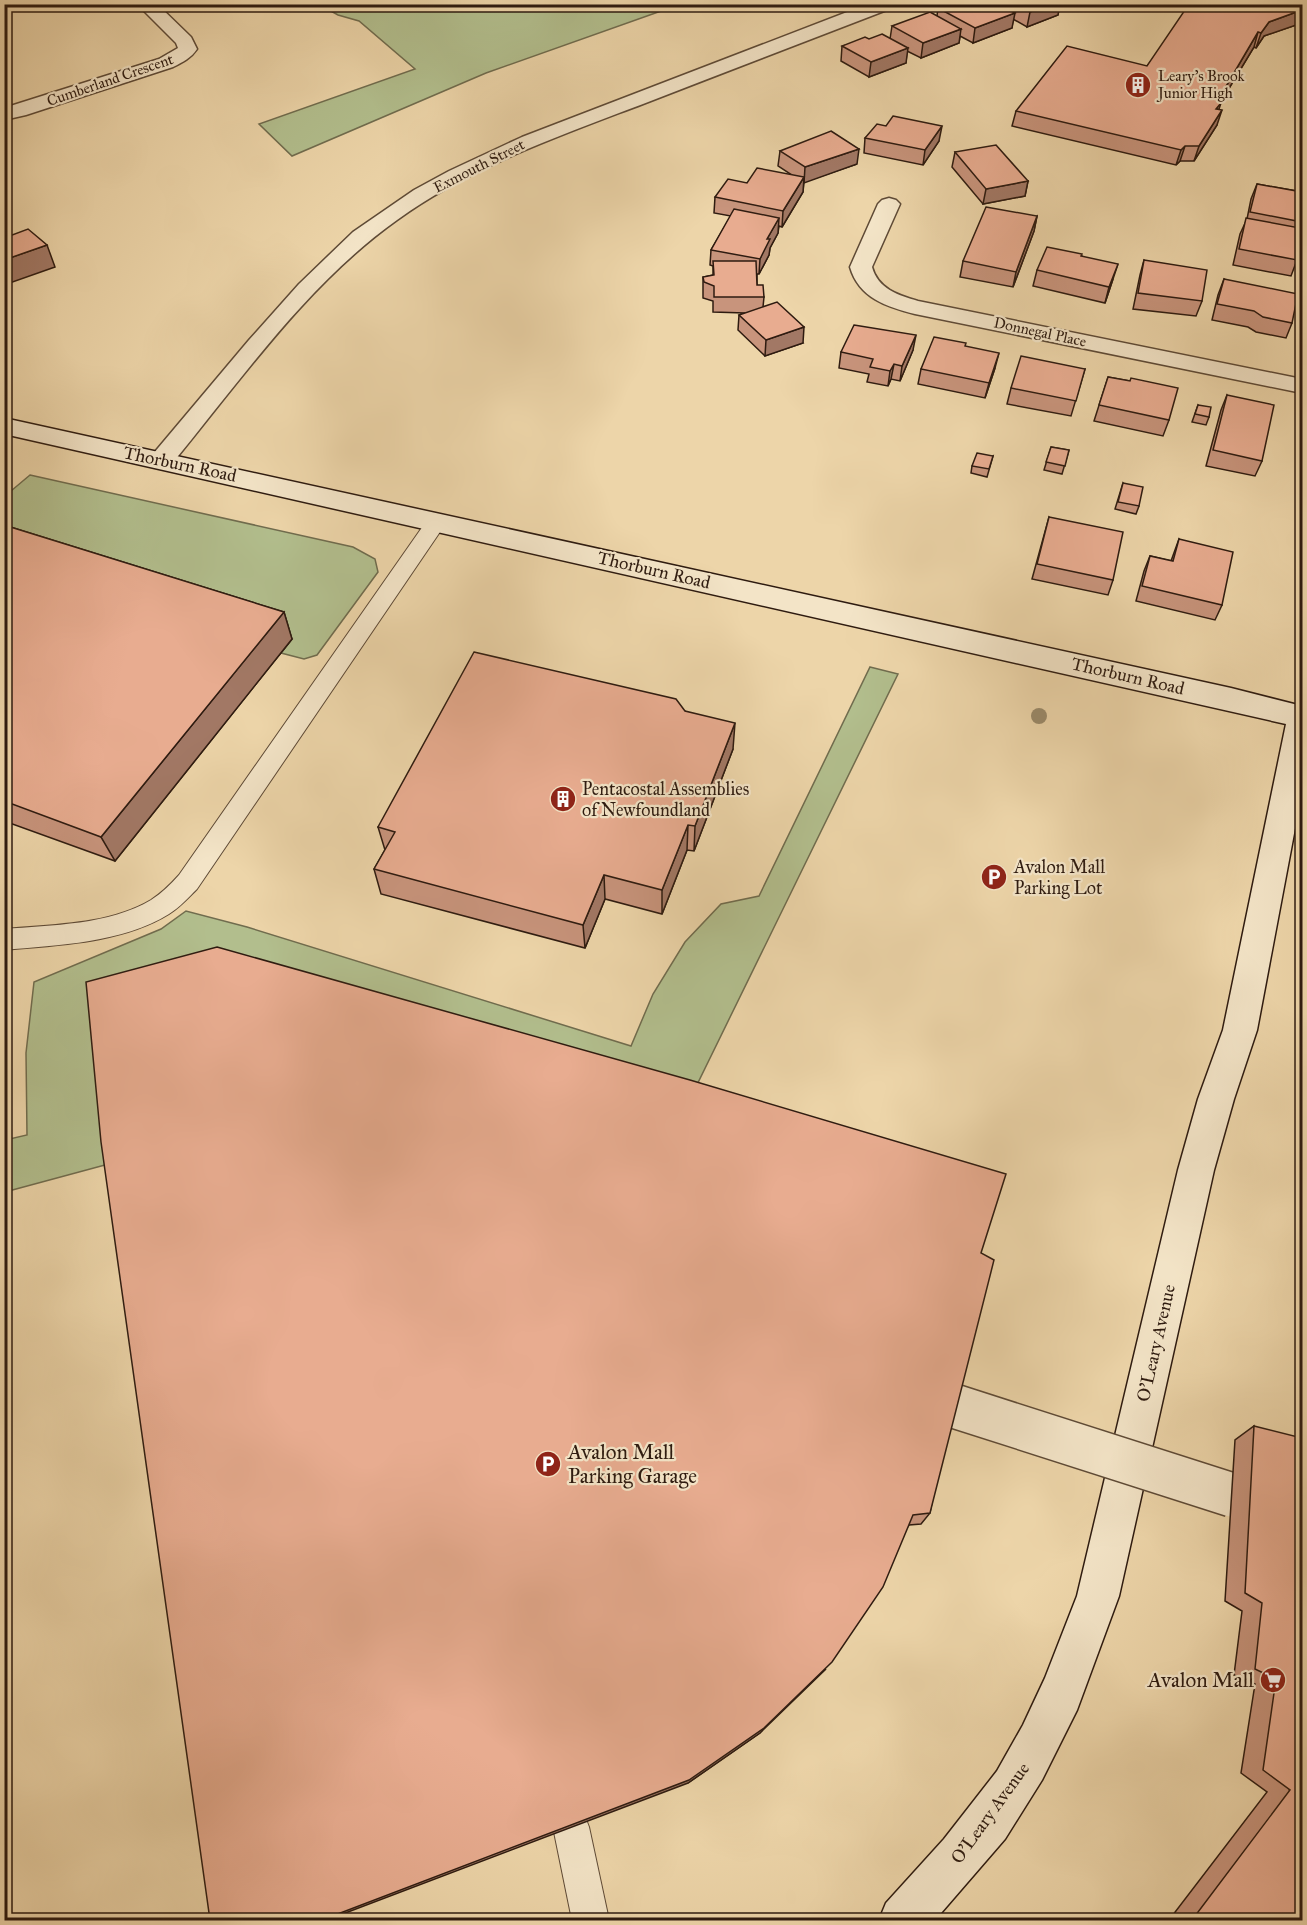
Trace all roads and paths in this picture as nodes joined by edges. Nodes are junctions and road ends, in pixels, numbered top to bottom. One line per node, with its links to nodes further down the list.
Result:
1 (146, 4): 3 (street, Cumberland Crescent)
2 (886, 4): 7 (street, Exmouth Street)
3 (4, 114)
4 (889, 204): 5 (street, Donnegal Place)
5 (1302, 386)
6 (4, 426): 7 (street, Thorburn Road)
7 (161, 460): 8 (street, Thorburn Road)
8 (437, 521): 9 (street, Thorburn Road); 10 (lane)
9 (1302, 717): 15 (street, O'Leary Avenue)
10 (4, 940)
11 (951, 1405): 12 (street, bridge)
12 (1232, 1495)
13 (571, 1827): 14 (lane)
14 (591, 1920)
15 (903, 1920)

